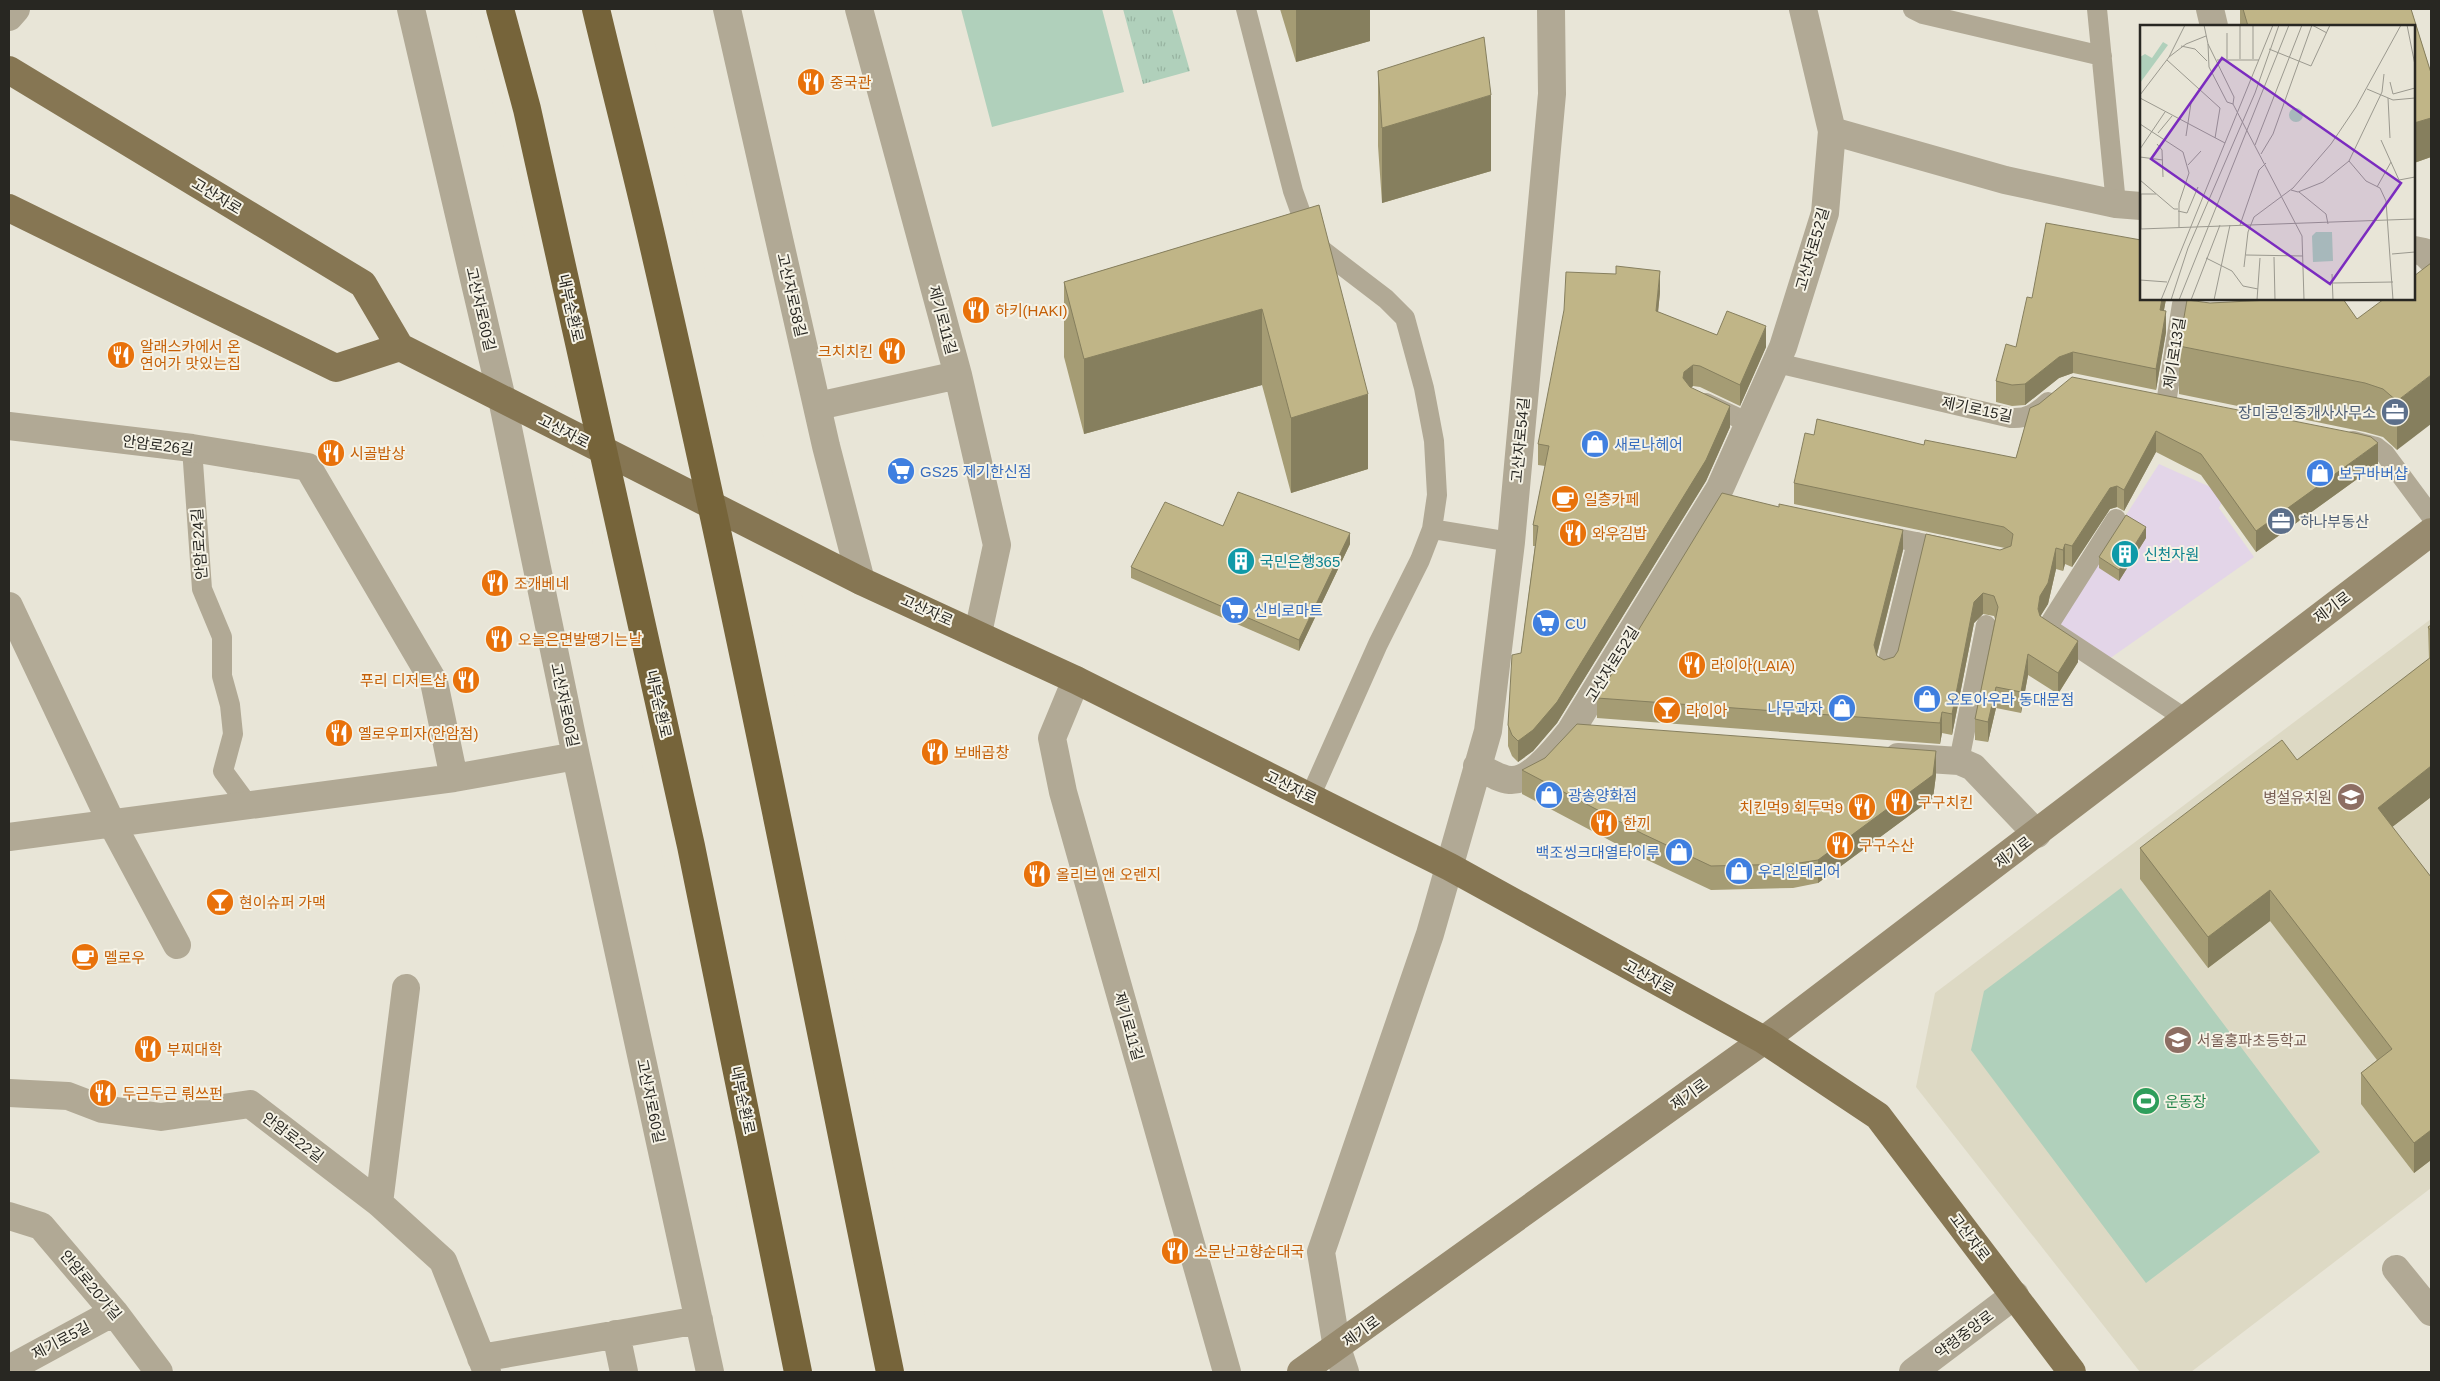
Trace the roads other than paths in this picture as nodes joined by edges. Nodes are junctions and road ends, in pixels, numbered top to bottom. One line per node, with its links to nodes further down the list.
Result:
1 (16, 9): 13 (street)
2 (411, 9): 28 (street, 고산자로60길)
3 (500, 9): 81 (highway, 내부순환로, bridge)
4 (596, 9): 82 (highway, bridge)
5 (727, 9): 30 (street, 고산자로58길)
6 (859, 9): 25 (street, 제기로11길)
7 (1246, 9): 37 (lane)
8 (1551, 9): 40 (street, 고산자로54길)
9 (1803, 9): 17 (street, 고산자로52길)
10 (1913, 9): 15 (lane)
11 (2097, 9): 15 (lane)
12 (2210, 9): 14 (street)
13 (9, 17)
14 (2214, 25)
15 (2102, 56): 18 (lane)
16 (9, 70): 23 (main road, 고산자로)
17 (1832, 131): 18 (street); 24 (street, 고산자로52길)
18 (2129, 205)
19 (9, 208): 23 (main road)
20 (2415, 250): 21 (street)
21 (2431, 259)
22 (2182, 304): 29 (lane, 제기로13길)
23 (400, 347): 28 (main road, 고산자로)
24 (1777, 363): 26 (lane, 제기로15길); 31 (street, 고산자로52길)
25 (958, 376): 30 (street); 46 (street, 제기로11길)
26 (2061, 391)
27 (1695, 398): 31 (lane)
28 (502, 399): 43 (main road, 고산자로, bridge); 53 (street, 고산자로60길)
29 (2166, 403)
30 (818, 406): 43 (street, 고산자로58길)
31 (1749, 423): 50 (street, 고산자로52길)
32 (9, 426): 34 (street, 안암로26길)
33 (2334, 437): 35 (lane)
34 (192, 448): 56 (street, 안암로26길); 58 (lane, 안암로24길)
35 (2431, 516)
36 (2116, 519): 49 (lane)
37 (1432, 529): 40 (lane); 57 (lane)
38 (1859, 530): 41 (lane)
39 (2431, 532): 49 (main road, 제기로)
40 (1511, 542): 55 (street, 고산자로54길)
41 (1917, 542): 42 (lane); 47 (lane)
42 (1973, 554)
43 (861, 581): 46 (main road, 고산자로)
44 (9, 606): 59 (street)
45 (1986, 625): 54 (lane)
46 (978, 633): 48 (main road, 고산자로)
47 (1886, 668)
48 (1076, 680): 57 (main road, 고산자로); 83 (street, 제기로11길)
49 (2186, 719): 60 (main road, 제기로)
50 (1570, 732): 51 (street); 55 (street, 고산자로52길)
51 (1600, 734)
52 (1869, 755): 54 (street, 제기로)
53 (576, 756): 56 (street); 73 (street, 고산자로60길)
54 (1958, 761): 60 (street, 제기로)
55 (1477, 766): 62 (street, 고산자로54길)
56 (454, 778): 58 (street)
57 (1310, 797): 62 (main road, 고산자로)
58 (248, 805): 59 (street)
59 (111, 822): 61 (street); 63 (street)
60 (2036, 834): 65 (main road, 제기로)
61 (9, 837)
62 (1450, 866): 65 (main road, 고산자로); 75 (street, 제기로)
63 (178, 945)
64 (406, 988): 67 (street)
65 (1764, 1040): 70 (main road, 고산자로); 75 (main road, 제기로)
66 (9, 1093): 67 (street, 안암로22길)
67 (379, 1203): 76 (street, 안암로22길)
68 (9, 1216): 71 (street, 안암로20가길)
69 (2396, 1269): 72 (street)
70 (2015, 1295): 85 (street, 약령중앙로); 86 (main road, 고산자로)
71 (114, 1312): 77 (street, 제기로5길); 78 (street, 안암로20가길)
72 (2431, 1312)
73 (699, 1320): 74 (street, 안암로22길); 80 (street, 고산자로60길)
74 (616, 1334): 76 (street, 안암로22길); 79 (street)
75 (1341, 1360): 84 (main road, 제기로)
76 (484, 1365)
77 (9, 1368)
78 (159, 1372)
79 (624, 1372)
80 (710, 1372)
81 (798, 1372)
82 (890, 1372)
83 (1227, 1372)
84 (1301, 1372)
85 (1913, 1372)
86 (2072, 1372)

